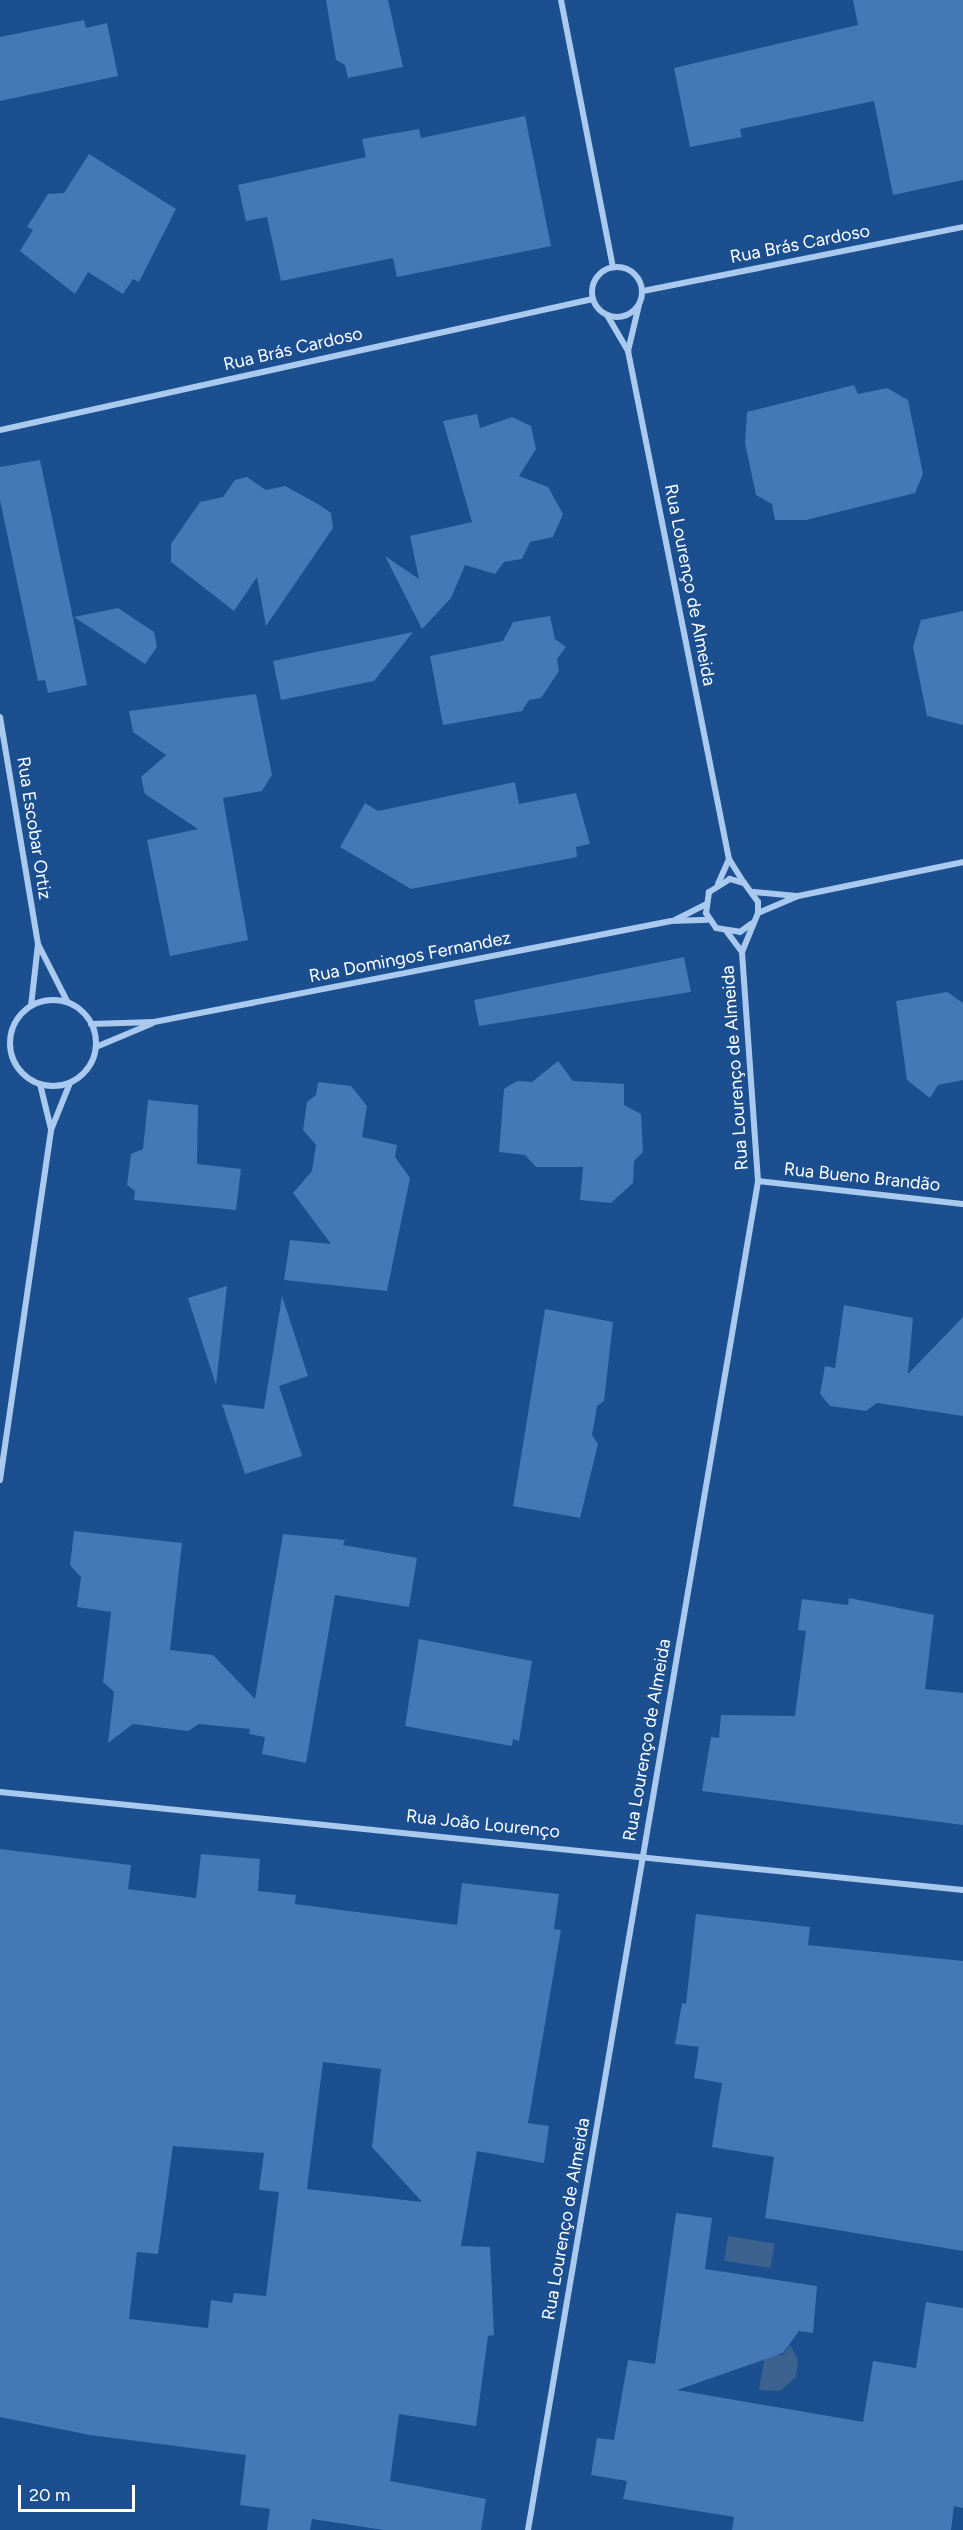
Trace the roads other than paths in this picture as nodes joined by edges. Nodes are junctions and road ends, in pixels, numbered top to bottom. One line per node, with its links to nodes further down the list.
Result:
1 (561, 0): 3 (street)
2 (963, 227): 4 (street, Rua Brás Cardoso)
3 (612, 267): 4 (street); 5 (street)
4 (643, 291): 6 (street)
5 (593, 299): 7 (street); 9 (street, Rua Brás Cardoso)
6 (639, 305): 7 (street); 8 (street, Rua Lourenço de Almeida)
7 (607, 315): 8 (street, Rua Lourenço de Almeida)
8 (628, 351): 11 (street, Rua Lourenço de Almeida)
9 (0, 430)
10 (0, 717): 23 (street, Rua Escobar Ortiz)
11 (729, 859): 13 (street, Rua Lourenço de Almeida); 14 (street)
12 (963, 862): 16 (street)
13 (744, 883): 14 (street); 15 (street)
14 (718, 884): 17 (street)
15 (754, 892): 16 (street); 18 (street)
16 (798, 896): 18 (street)
17 (705, 905): 19 (street); 20 (street, Rua Domingos Fernandez)
18 (758, 913): 21 (street)
19 (708, 920): 20 (street, Rua Domingos Fernandez); 22 (street)
20 (671, 921): 27 (street, Rua Domingos Fernandez)
21 (752, 924): 22 (street); 24 (street, Rua Lourenço de Almeida)
22 (727, 932): 24 (street, Rua Lourenço de Almeida)
23 (38, 944): 25 (street, Rua Escobar Ortiz); 26 (street, Rua Escobar Ortiz)
24 (741, 952): 35 (street, Rua Lourenço de Almeida)
25 (67, 1001): 26 (street); 28 (street)
26 (31, 1006): 29 (street)
27 (154, 1022): 28 (street, Rua Domingos Fernandez); 30 (street, Rua Domingos Fernandez)
28 (91, 1024): 30 (street)
29 (10, 1047): 31 (street); 33 (street)
30 (96, 1047): 32 (street)
31 (0, 1050)
32 (70, 1083): 33 (street); 34 (street)
33 (40, 1084): 34 (street)
34 (51, 1130): 37 (street)
35 (758, 1181): 36 (street, Rua Bueno Brandão); 39 (street, Rua Lourenço de Almeida)
36 (963, 1204)
37 (0, 1480)
38 (0, 1792): 39 (street, Rua João Lourenço)
39 (642, 1854): 40 (street, Rua João Lourenço); 41 (street, Rua Lourenço de Almeida)
40 (963, 1890)
41 (528, 2530)

